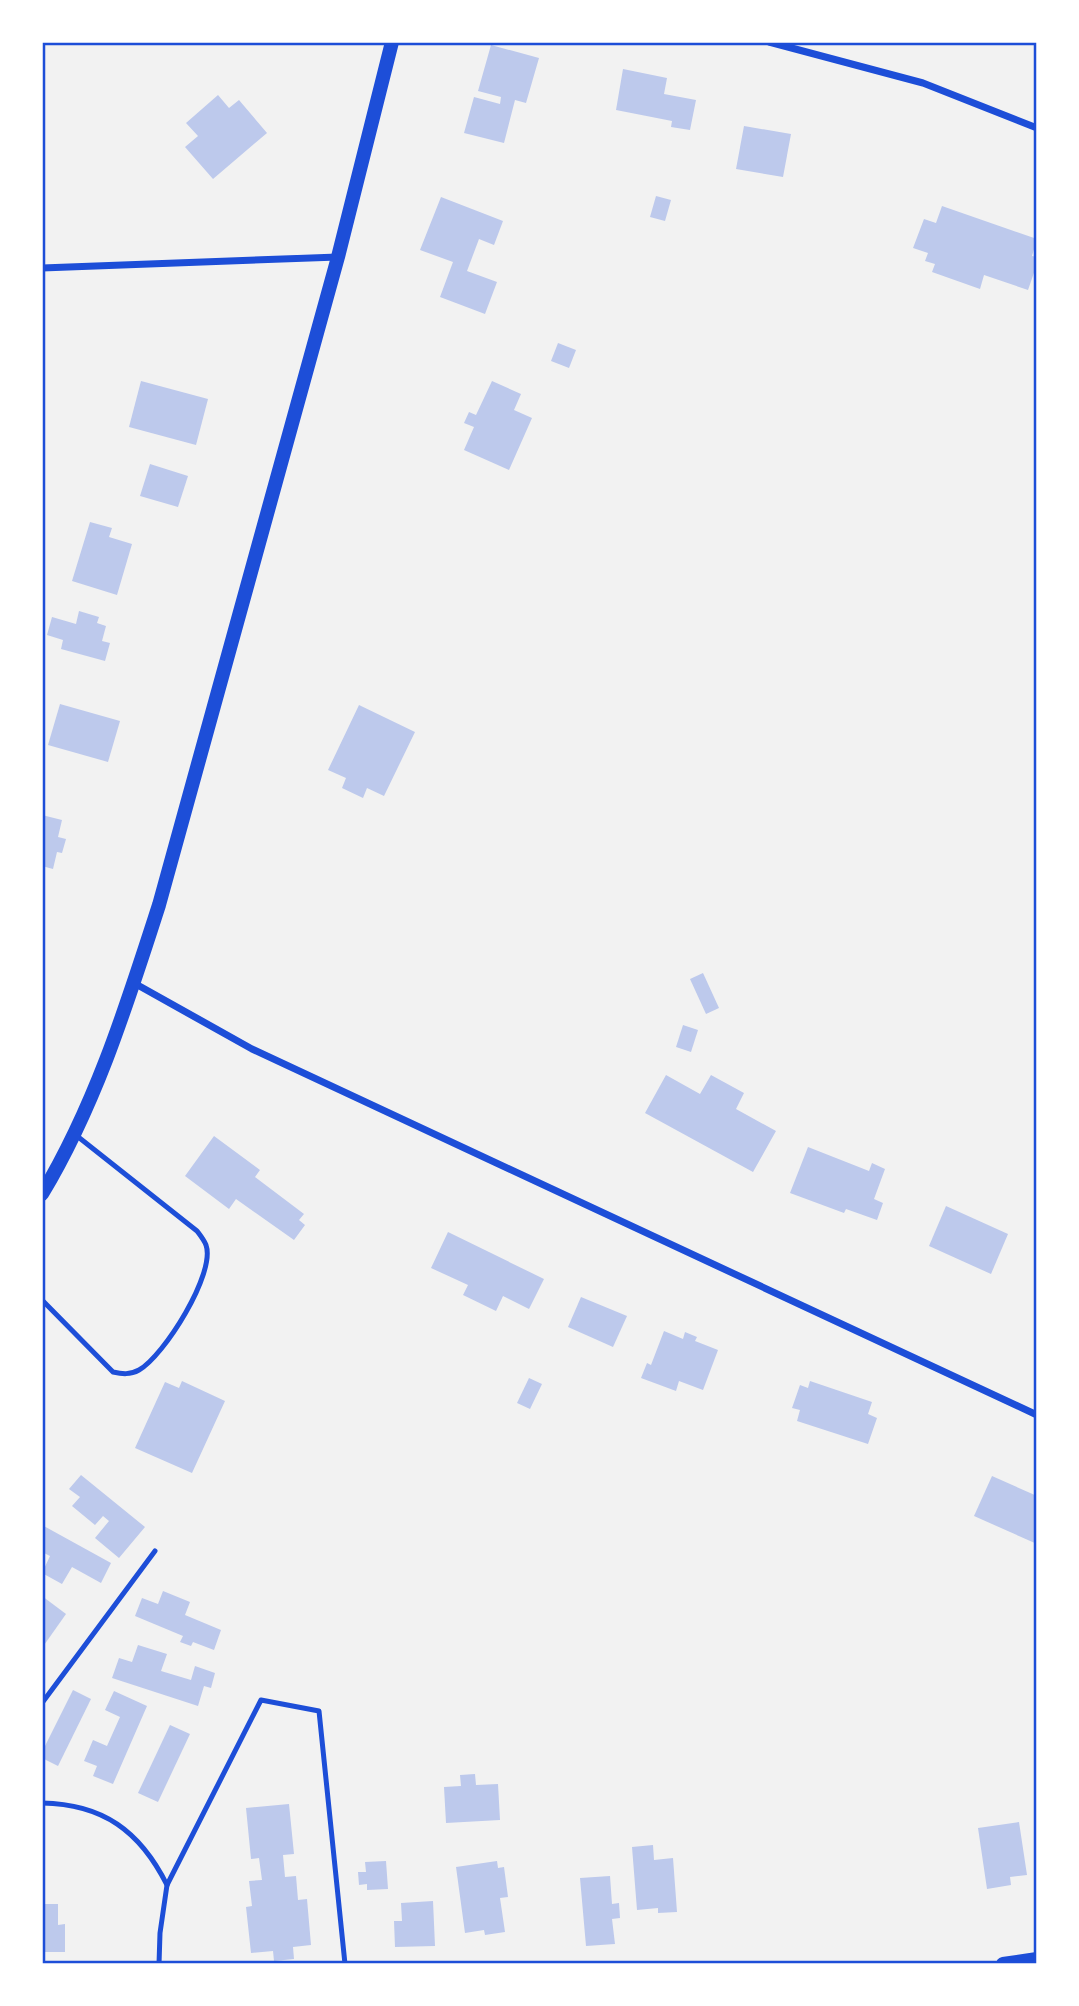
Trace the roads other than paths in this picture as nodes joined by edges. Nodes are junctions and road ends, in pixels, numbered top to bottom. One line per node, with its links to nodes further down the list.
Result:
1 (392, 42): 4 (main road)
2 (769, 42): 3 (street)
3 (1037, 128)
4 (338, 257): 5 (street); 6 (main road)
5 (42, 268)
6 (134, 983): 7 (main road); 10 (street)
7 (75, 1134): 8 (main road); 9 (lane)
8 (42, 1194)
9 (42, 1300)
10 (1037, 1415)
11 (155, 1551): 12 (lane)
12 (42, 1703)
13 (42, 1803): 14 (lane)
14 (167, 1885): 16 (lane); 17 (lane)
15 (1037, 1959): 18 (main road)
16 (159, 1964)
17 (345, 1964)
18 (1003, 1964)

